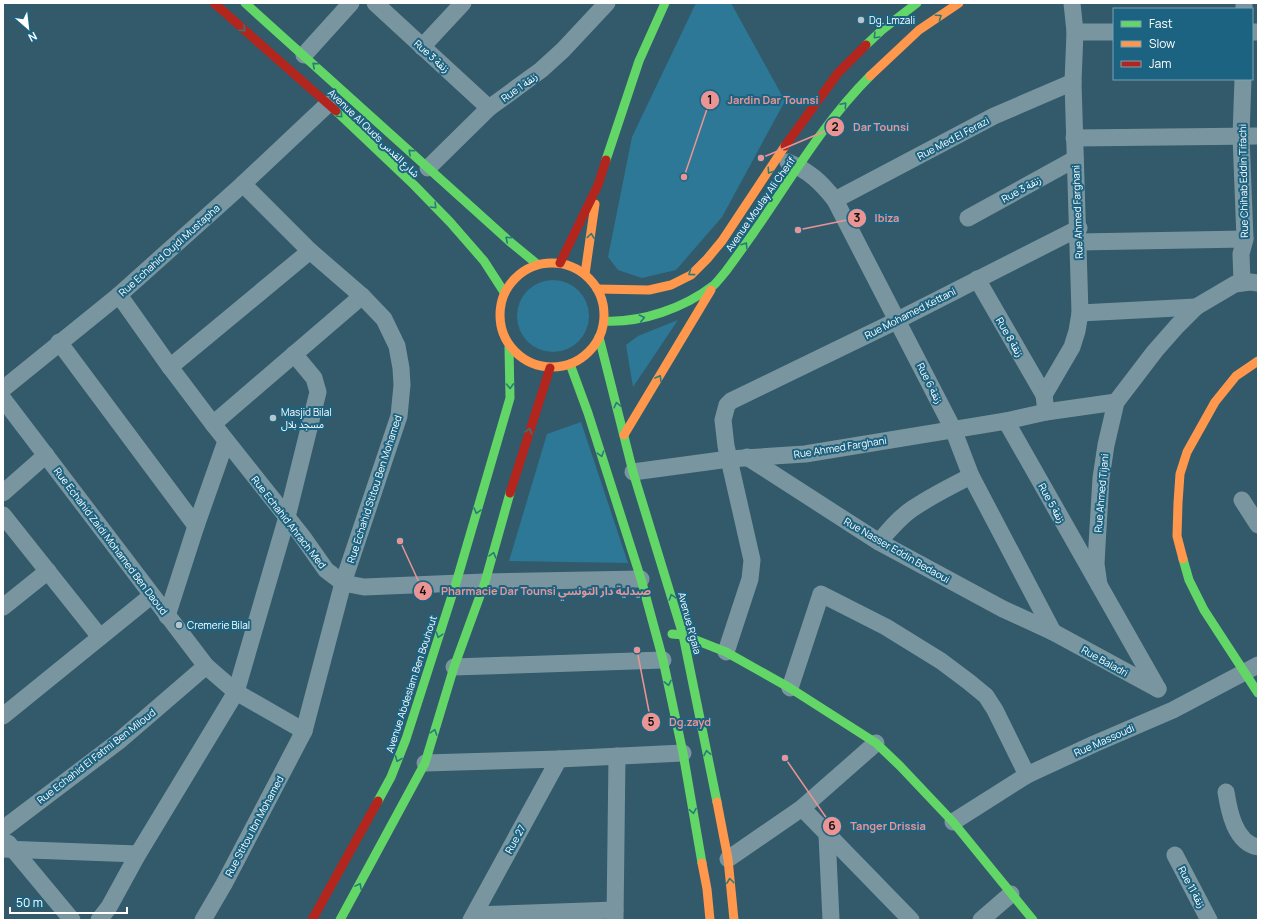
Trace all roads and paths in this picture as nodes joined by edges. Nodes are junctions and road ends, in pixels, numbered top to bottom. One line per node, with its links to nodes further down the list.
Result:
1 (214, 3): 17 (main road, Avenue Al Quds شارع القدس, one-way to 17)
2 (245, 3): 14 (main road, Avenue Al Quds شارع القدس)
3 (351, 3): 14 (street)
4 (375, 3): 13 (street, Rue 3 زنقة)
5 (463, 3): 13 (street)
6 (607, 3): 18 (street, Rue 1 زنقة)
7 (665, 3): 27 (main road)
8 (917, 3): 22 (main road, Avenue Moulay Ali Cherif, one-way to 22)
9 (959, 3): 24 (main road, Avenue Moulay Ali Cherif, one-way to 9)
10 (1072, 3): 11 (street, Rue Ahmed Farghani)
11 (1075, 32): 12 (street); 16 (street, Rue Ahmed Farghani)
12 (1113, 32)
13 (422, 47): 18 (street, Rue 3 زنقة)
14 (304, 55): 25 (main road, Avenue Al Quds شارع القدس, one-way to 14)
15 (1243, 80): 19 (street, Rue Chihab Eddin Tifachi)
16 (1073, 82): 21 (street, Rue Ahmed Farghani); 28 (street, Rue Med El Ferazi)
17 (328, 104): 26 (street, Rue Echahid Oujdi Mustapha); 40 (main road, Avenue Al Quds شارع القدس, one-way to 40)
18 (490, 108): 25 (street, Rue 1 زنقة)
19 (1241, 136): 20 (street); 21 (street); 31 (street, Rue Chihab Eddin Tifachi)
20 (1258, 136)
21 (1074, 138): 23 (street, Rue Ahmed Farghani)
22 (778, 158): 24 (street, Rue 6 زنقة); 39 (main road, Avenue Moulay Ali Cherif, one-way to 39)
23 (1075, 159): 29 (street, Rue 3 زنقة); 30 (street, Rue Ahmed Farghani)
24 (799, 167): 28 (street, Rue 6 زنقة); 38 (main road, Avenue Moulay Ali Cherif, one-way to 24)
25 (428, 168): 34 (main road, Avenue Al Quds شارع القدس, one-way to 25)
26 (243, 184): 32 (street, Rue Echahid Stitou Ben Mohamed); 41 (street, Rue Echahid Oujdi Mustapha)
27 (598, 185): 33 (main road); 35 (main road, one-way to 27)
28 (835, 200): 45 (street, Rue 6 زنقة)
29 (968, 218)
30 (1078, 235): 31 (street); 36 (street, Rue Mohamed Kettani); 44 (street, Rue Ahmed Farghani)
31 (1245, 239): 37 (street, Rue Chihab Eddin Tifachi)
32 (310, 251): 42 (street, Rue Echahid Stitou Ben Mohamed); 53 (street)
33 (560, 263): 34 (main road); 35 (main road)
34 (537, 264): 40 (main road)
35 (585, 274): 39 (main road)
36 (977, 279): 45 (street, Rue Mohamed Kettani); 56 (street, Rue 8 زنقة)
37 (1250, 283): 43 (street, Rue Ahmed Tijani)
38 (715, 284): 46 (main road, Avenue Moulay Ali Cherif, one-way to 38); 63 (main road, one-way to 38)
39 (597, 289): 46 (main road)
40 (504, 292): 49 (main road)
41 (119, 294): 48 (street, Rue Echahid Oujdi Mustapha); 53 (street, Rue Echahid Ahrach Med)
42 (362, 296): 50 (street); 80 (street, Rue Echahid Stitou Ben Mohamed)
43 (1196, 307): 44 (street); 58 (street, Rue Ahmed Tijani)
44 (1080, 314): 56 (street, Rue Ahmed Farghani)
45 (898, 320): 62 (street, Rue 6 زنقة); 67 (street, Rue Mohamed Kettani)
46 (604, 321): 47 (main road)
47 (599, 337): 52 (main road); 63 (main road, Avenue R'gaia, one-way to 47)
48 (59, 342): 55 (street, Rue Echahid Oujdi Mustapha); 75 (street)
49 (510, 347): 54 (main road); 81 (main road, Avenue Abdeslam Ben Bouhout, one-way to 81)
50 (294, 354): 61 (street); 73 (street)
51 (1258, 361): 94 (main road)
52 (570, 364): 54 (main road); 78 (main road, one-way to 78)
53 (170, 367): 61 (street, Rue Echahid Ahrach Med)
54 (550, 368): 79 (main road, one-way to 54)
55 (3, 389)
56 (1044, 395): 59 (street)
57 (3, 399): 65 (street, Rue Echahid Zaidi Mohamed Ben Daoud)
58 (1116, 402): 59 (street, Rue Ahmed Farghani); 82 (street, Rue Ahmed Tijani)
59 (1046, 412): 60 (street, Rue Ahmed Farghani)
60 (1006, 421): 62 (street, Rue Ahmed Farghani); 82 (street, Rue 5 زنقة)
61 (213, 424): 64 (street, Rue Echahid Ahrach Med)
62 (953, 429): 66 (street, Rue Ahmed Farghani); 69 (street, Rue 6 زنقة)
63 (624, 435): 68 (main road, Avenue R'gaia)
64 (226, 441): 73 (street, Rue Echahid Ahrach Med); 75 (street)
65 (46, 455): 70 (street); 83 (street, Rue Echahid Zaidi Mohamed Ben Daoud)
66 (747, 457): 67 (street, Rue Ahmed Farghani); 76 (street, Rue Nasser Eddin Bedaoui)
67 (729, 458): 68 (street, Rue Ahmed Farghani); 90 (street, Rue Mohamed Kettani)
68 (633, 472): 88 (main road, Avenue R'gaia, one-way to 68)
69 (971, 476): 76 (street); 87 (street, Rue 6 زنقة)
70 (3, 493)
71 (1242, 500): 74 (street)
72 (3, 515): 77 (street)
73 (287, 517): 80 (street, Rue Echahid Ahrach Med); 97 (street)
74 (1258, 525)
75 (196, 526): 85 (street)
76 (879, 542): 87 (street, Rue Nasser Eddin Bedaoui)
77 (48, 571): 84 (street); 89 (street)
78 (641, 579): 79 (street, Rue Echahid Ahrach Med); 86 (main road)
79 (485, 582): 81 (street, Rue Echahid Ahrach Med); 93 (main road)
80 (343, 583): 81 (street, Rue Echahid Ahrach Med); 101 (street, Rue Echahid Stitou Ben Mohamed)
81 (456, 583): 125 (main road, Avenue Abdeslam Ben Bouhout, one-way to 125)
82 (1099, 585): 96 (street, Rue Ahmed Tijani)
83 (151, 596): 85 (street, Rue Echahid Zaidi Mohamed Ben Daoud); 89 (street)
84 (3, 607)
85 (167, 616): 92 (street, Rue Echahid Zaidi Mohamed Ben Daoud)
86 (655, 632): 88 (main road); 91 (main road)
87 (1053, 632): 96 (street, Rue Baladri)
88 (683, 635): 90 (main road); 117 (main road, Avenue R'gaia, one-way to 88)
89 (100, 637): 100 (street)
90 (726, 652): 95 (main road)
91 (663, 660): 93 (street); 103 (main road, one-way to 103)
92 (206, 666): 97 (street, Rue Echahid Zaidi Mohamed Ben Daoud); 111 (street, Rue Echahid El Fatmi Ben Miloud)
93 (454, 667): 106 (main road, one-way to 93)
94 (1252, 668): 98 (main road); 99 (street, Rue Massoudi)
95 (790, 688): 102 (main road); 107 (street)
96 (1158, 689): 99 (street, Rue Ahmed Tijani)
97 (236, 692): 101 (street, Rue Echahid Zaidi Mohamed Ben Daoud); 115 (street)
98 (1258, 693)
99 (1173, 710): 107 (street, Rue Massoudi)
100 (3, 716)
101 (304, 731): 124 (street, Rue Stitou Ibn Mohamed)
102 (876, 743): 109 (street); 110 (main road)
103 (683, 753): 104 (street); 127 (main road, one-way to 127)
104 (617, 756): 105 (street); 119 (street)
105 (559, 759): 106 (street); 121 (street, Rue 27)
106 (425, 763): 126 (main road, one-way to 106)
107 (1027, 776): 110 (street, Rue Massoudi)
108 (1226, 792): 114 (street)
109 (802, 808): 112 (street); 117 (street)
110 (953, 822): 118 (main road)
111 (3, 829)
112 (827, 834): 129 (street); 130 (street)
113 (6, 845): 115 (street); 122 (street)
114 (1258, 847)
115 (138, 854): 123 (street)
116 (1175, 855): 133 (street, Rue 11 زنقة)
117 (728, 859): 128 (main road, Avenue R'gaia, one-way to 117)
118 (1011, 894): 131 (street); 132 (main road)
119 (615, 915): 120 (street)
120 (545, 916): 121 (street)
121 (472, 917)
122 (72, 920)
123 (99, 920)
124 (203, 920)
125 (312, 920)
126 (340, 920)
127 (710, 920)
128 (734, 920)
129 (831, 920)
130 (911, 920)
131 (981, 920)
132 (1033, 920)
133 (1209, 920)

